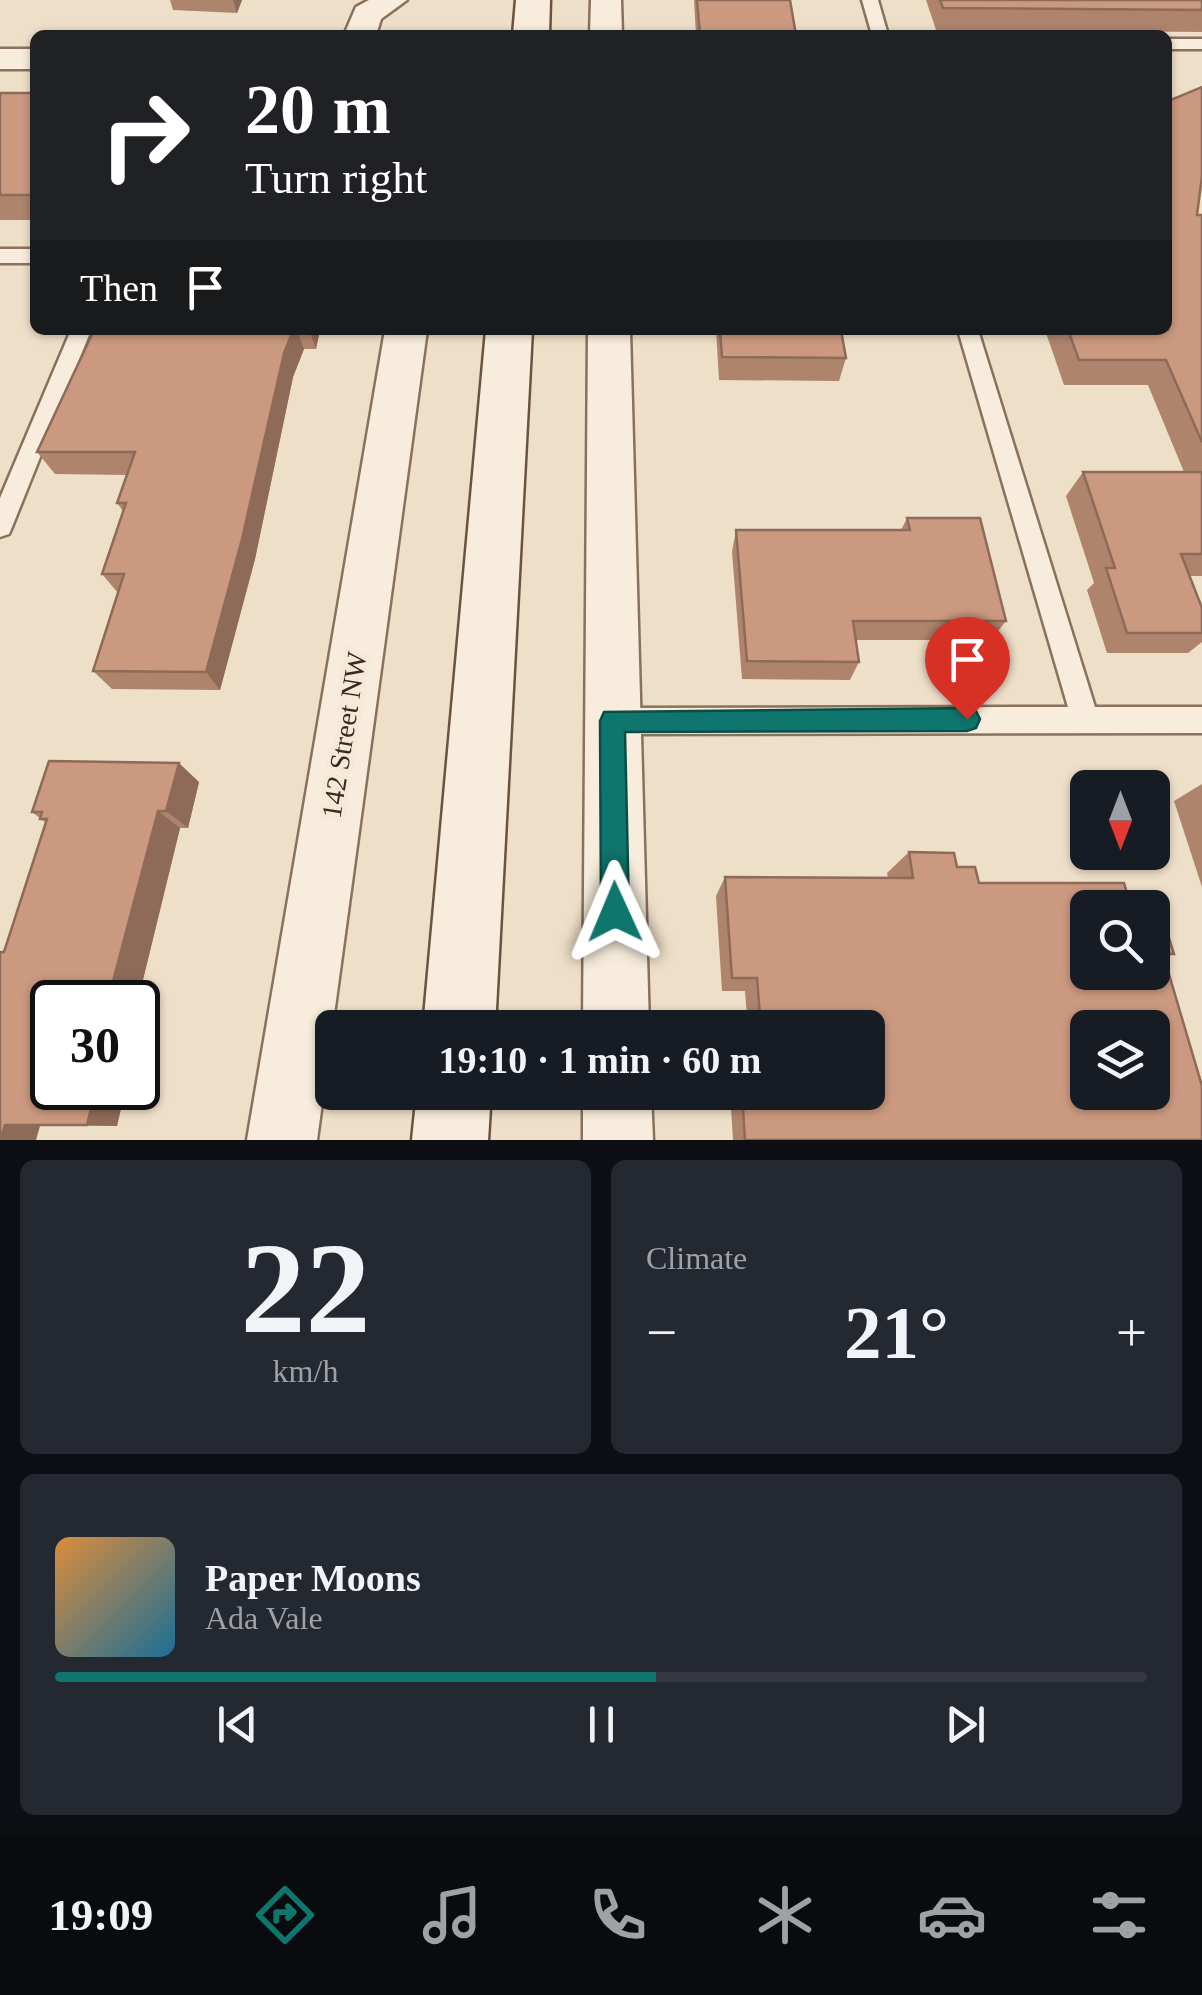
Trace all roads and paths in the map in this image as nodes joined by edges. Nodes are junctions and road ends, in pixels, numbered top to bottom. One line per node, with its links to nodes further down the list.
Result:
1 (392, 0): 5 (street)
2 (534, 0): 6 (main road)
3 (606, 0): 7 (street)
4 (870, 0): 8 (lane)
5 (362, 30)
6 (531, 30)
7 (606, 30)
8 (879, 30)
9 (1172, 44): 10 (lane)
10 (1202, 44)
11 (0, 59): 12 (street)
12 (30, 59)
13 (0, 256): 14 (lane)
14 (30, 256)
15 (79, 335): 20 (lane)
16 (405, 335): 28 (street, 142 Street NW)
17 (510, 335): 24 (main road)
18 (609, 335): 23 (street)
19 (970, 335): 21 (lane)
20 (0, 527)
21 (1086, 719): 22 (lane); 23 (lane)
22 (1202, 720)
23 (612, 721): 25 (street)
24 (460, 1010)
25 (616, 1010)
26 (452, 1110): 29 (main road)
27 (617, 1110): 30 (street)
28 (282, 1140)
29 (450, 1140)
30 (618, 1140)

